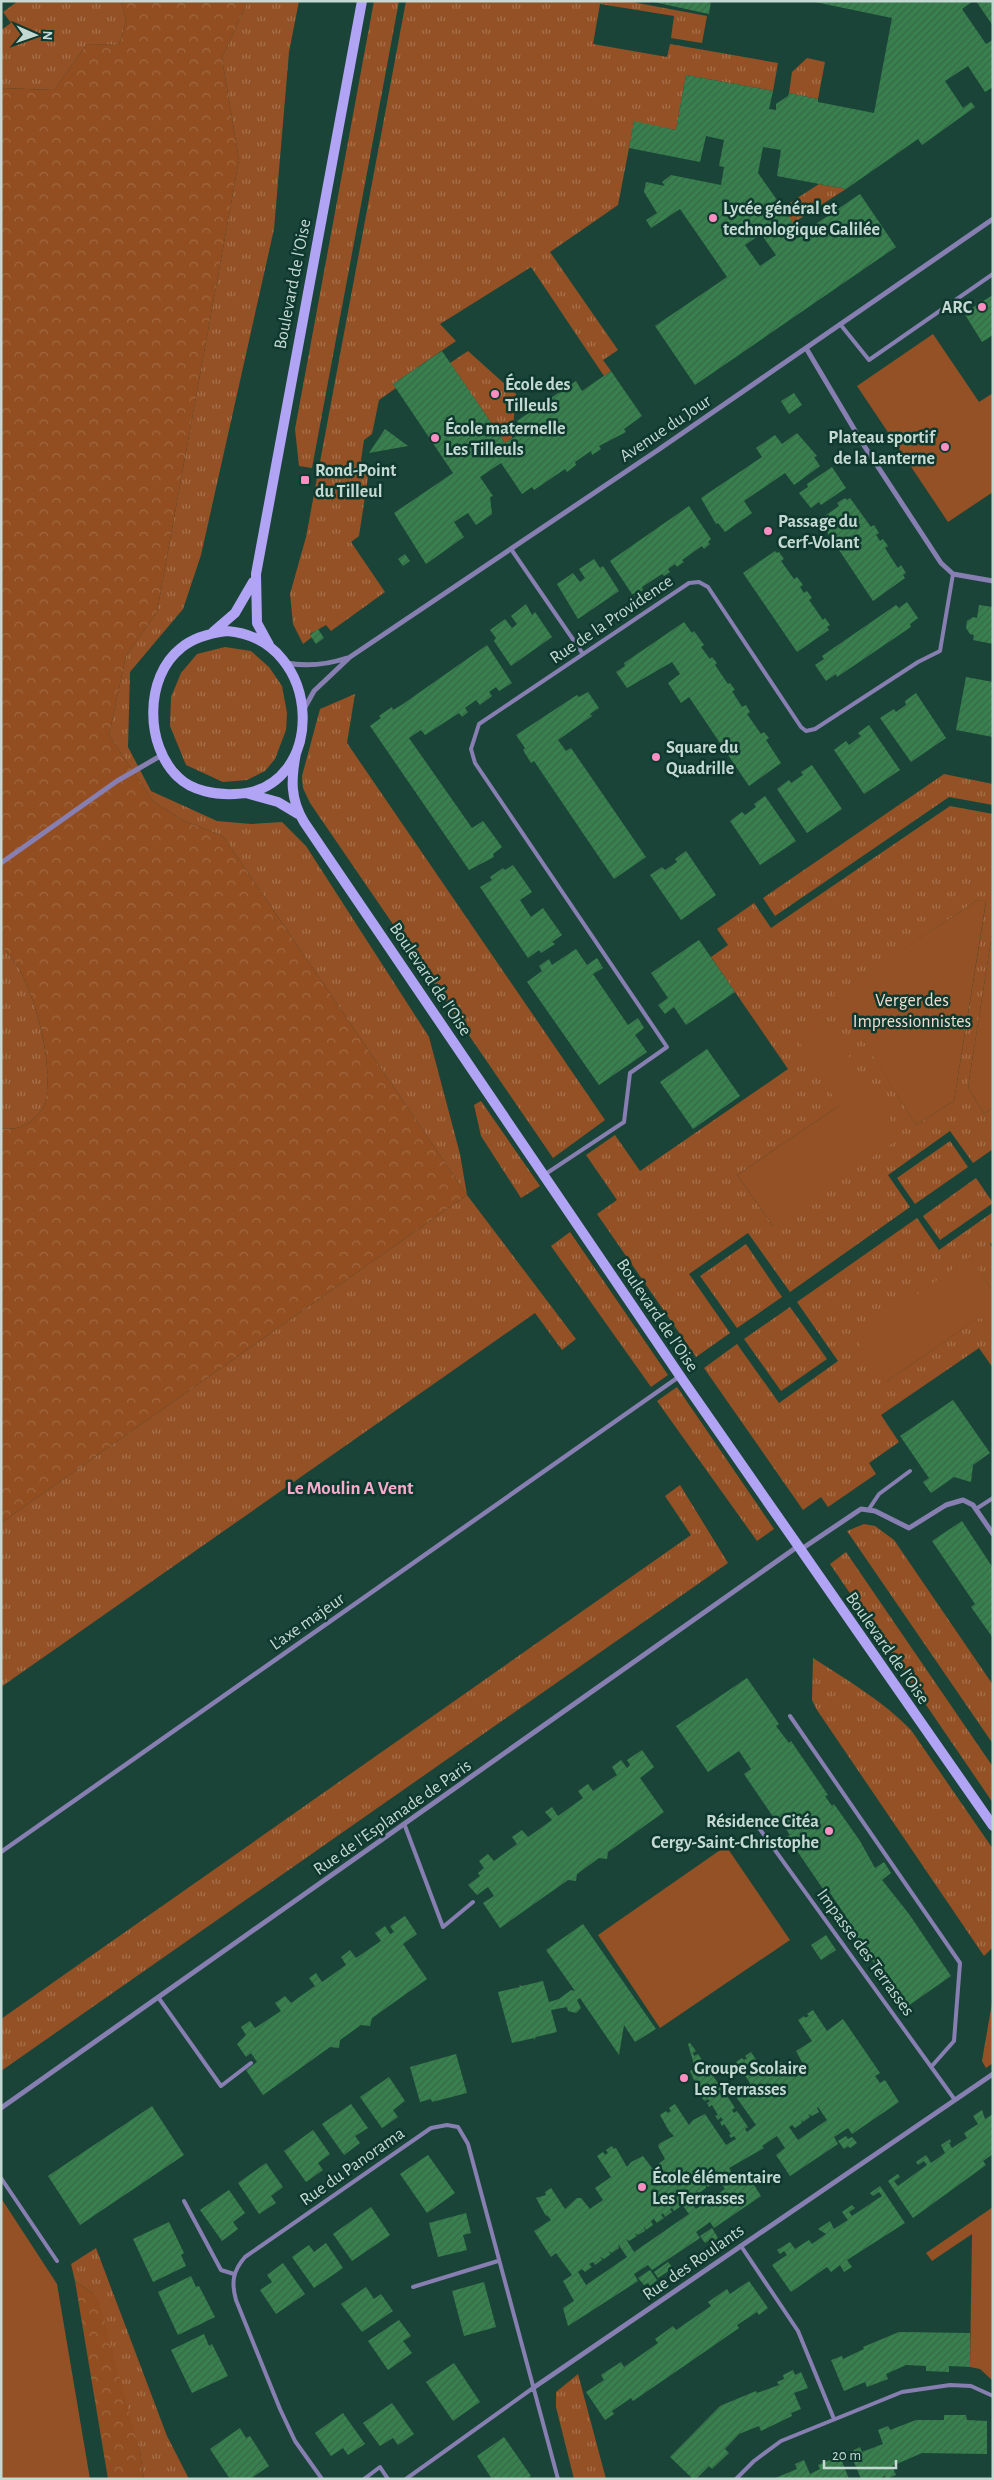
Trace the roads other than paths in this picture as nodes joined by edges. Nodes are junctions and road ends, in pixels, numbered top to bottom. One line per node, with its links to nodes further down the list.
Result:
1 (362, 1): 7 (main road, Boulevard de l'Oise)
2 (993, 219): 4 (street, Avenue du Jour)
3 (993, 274): 4 (lane)
4 (840, 324): 5 (street, Avenue du Jour)
5 (806, 348): 6 (street, Avenue du Jour); 8 (street)
6 (511, 549): 12 (lane); 13 (street, Avenue du Jour)
7 (256, 574): 10 (main road, Boulevard de l'Oise); 11 (main road, Boulevard de l'Oise)
8 (953, 574): 9 (street); 12 (lane, Rue de la Providence)
9 (993, 581)
10 (209, 634): 11 (main road); 17 (main road)
11 (269, 646): 14 (main road)
12 (584, 654): 21 (lane, Rue de la Providence)
13 (350, 657): 14 (street, Avenue du Jour); 15 (street, Avenue du Jour)
14 (286, 663): 15 (main road)
15 (303, 712): 16 (main road)
16 (296, 753): 18 (main road); 19 (main road, Boulevard de l'Oise)
17 (162, 755): 18 (main road); 20 (street)
18 (245, 794): 19 (main road, Boulevard de l'Oise)
19 (302, 818): 21 (main road, Boulevard de l'Oise)
20 (1, 863)
21 (544, 1175): 22 (main road, Boulevard de l'Oise)
22 (680, 1376): 28 (main road, Boulevard de l'Oise); 33 (street, L'axe majeur)
23 (910, 1471): 25 (lane)
24 (993, 1498): 26 (lane)
25 (869, 1509): 26 (street); 28 (street, Rue de l'Esplanade de Paris)
26 (976, 1509): 27 (street)
27 (993, 1534)
28 (799, 1549): 31 (street, Rue de l'Esplanade de Paris); 32 (main road, Boulevard de l'Oise)
29 (790, 1716): 37 (lane)
30 (754, 1821): 37 (lane, Impasse des Terrasses)
31 (404, 1826): 34 (lane); 35 (street, Rue de l'Esplanade de Paris)
32 (993, 1826)
33 (1, 1852)
34 (473, 1902)
35 (158, 1997): 36 (lane); 40 (street, Rue de l'Esplanade de Paris)
36 (251, 2063)
37 (931, 2067): 39 (lane, Impasse des Terrasses)
38 (993, 2074): 39 (street, Rue des Roulants)
39 (954, 2100): 43 (street, Rue des Roulants)
40 (1, 2108)
41 (1, 2178): 44 (lane)
42 (184, 2201): 46 (lane)
43 (741, 2246): 48 (street, Rue des Roulants); 50 (lane)
44 (57, 2261)
45 (498, 2261): 46 (lane, Rue du Panorama); 47 (lane); 48 (lane, Rue du Panorama)
46 (234, 2274): 51 (lane)
47 (413, 2287)
48 (533, 2388): 54 (lane); 55 (lane, Rue du Panorama)
49 (993, 2396): 50 (lane)
50 (834, 2419): 56 (lane)
51 (322, 2479)
52 (364, 2479): 53 (lane)
53 (388, 2479)
54 (406, 2479)
55 (558, 2479)
56 (736, 2479)

